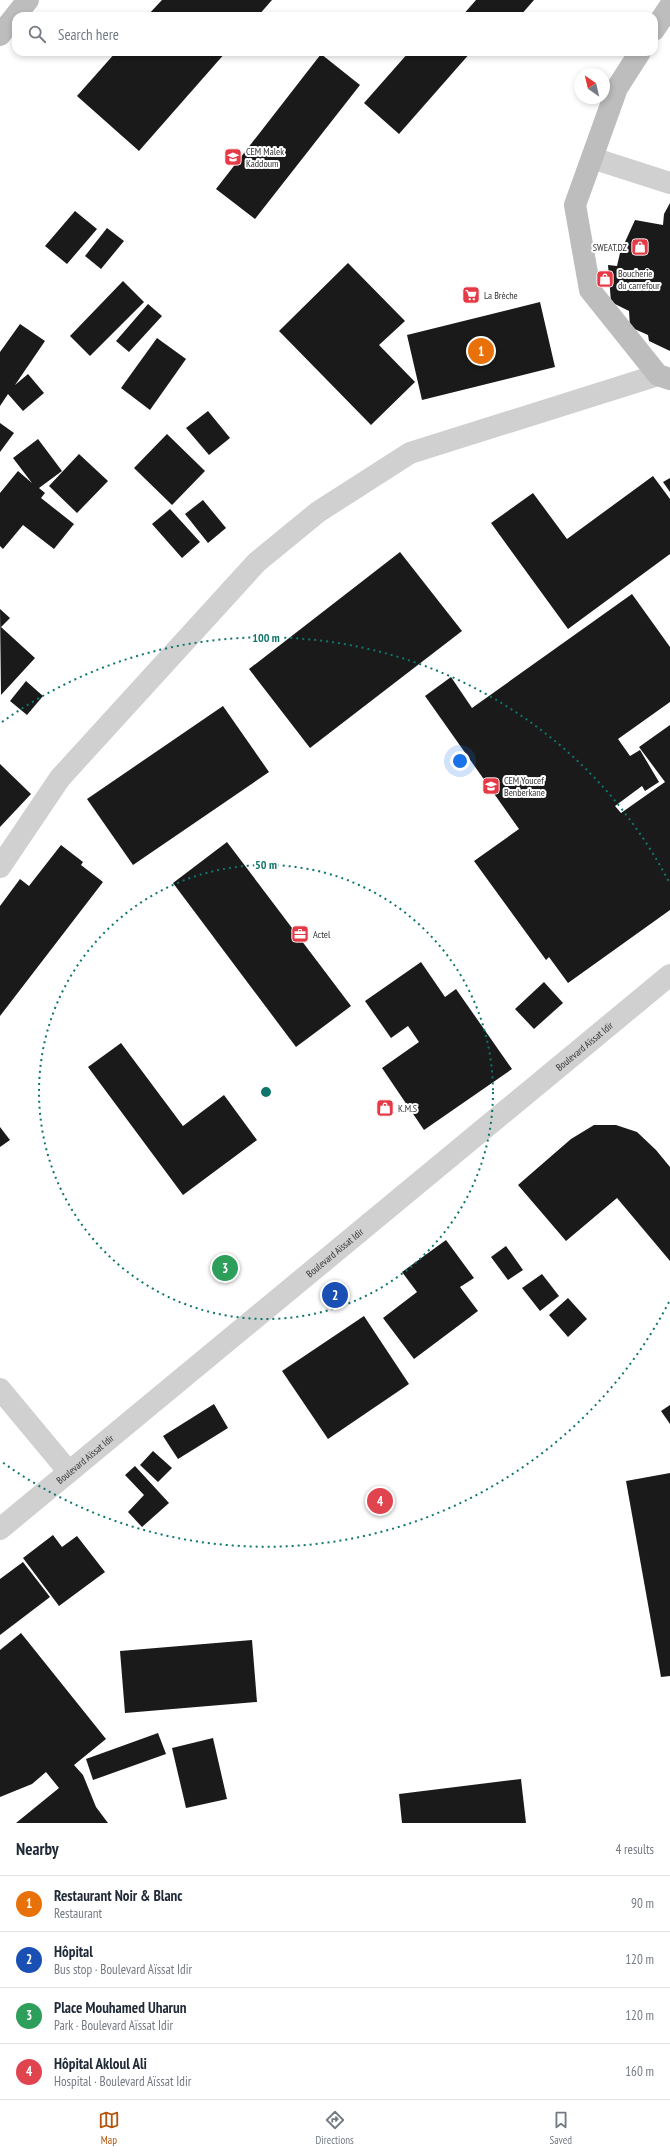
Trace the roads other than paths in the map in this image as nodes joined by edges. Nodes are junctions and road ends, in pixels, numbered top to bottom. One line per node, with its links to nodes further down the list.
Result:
1 (28, 0): 3 (street)
2 (670, 6): 5 (street)
3 (18, 12)
4 (12, 20): 6 (street)
5 (658, 24)
6 (0, 35)
7 (637, 56): 8 (street)
8 (592, 158): 9 (street); 10 (street)
9 (670, 183)
10 (664, 377): 11 (street)
11 (0, 867)
12 (670, 975): 14 (street, Boulevard Aïssat Idir)
13 (0, 1390): 14 (street)
14 (69, 1472): 15 (street, Boulevard Aïssat Idir)
15 (0, 1530)

